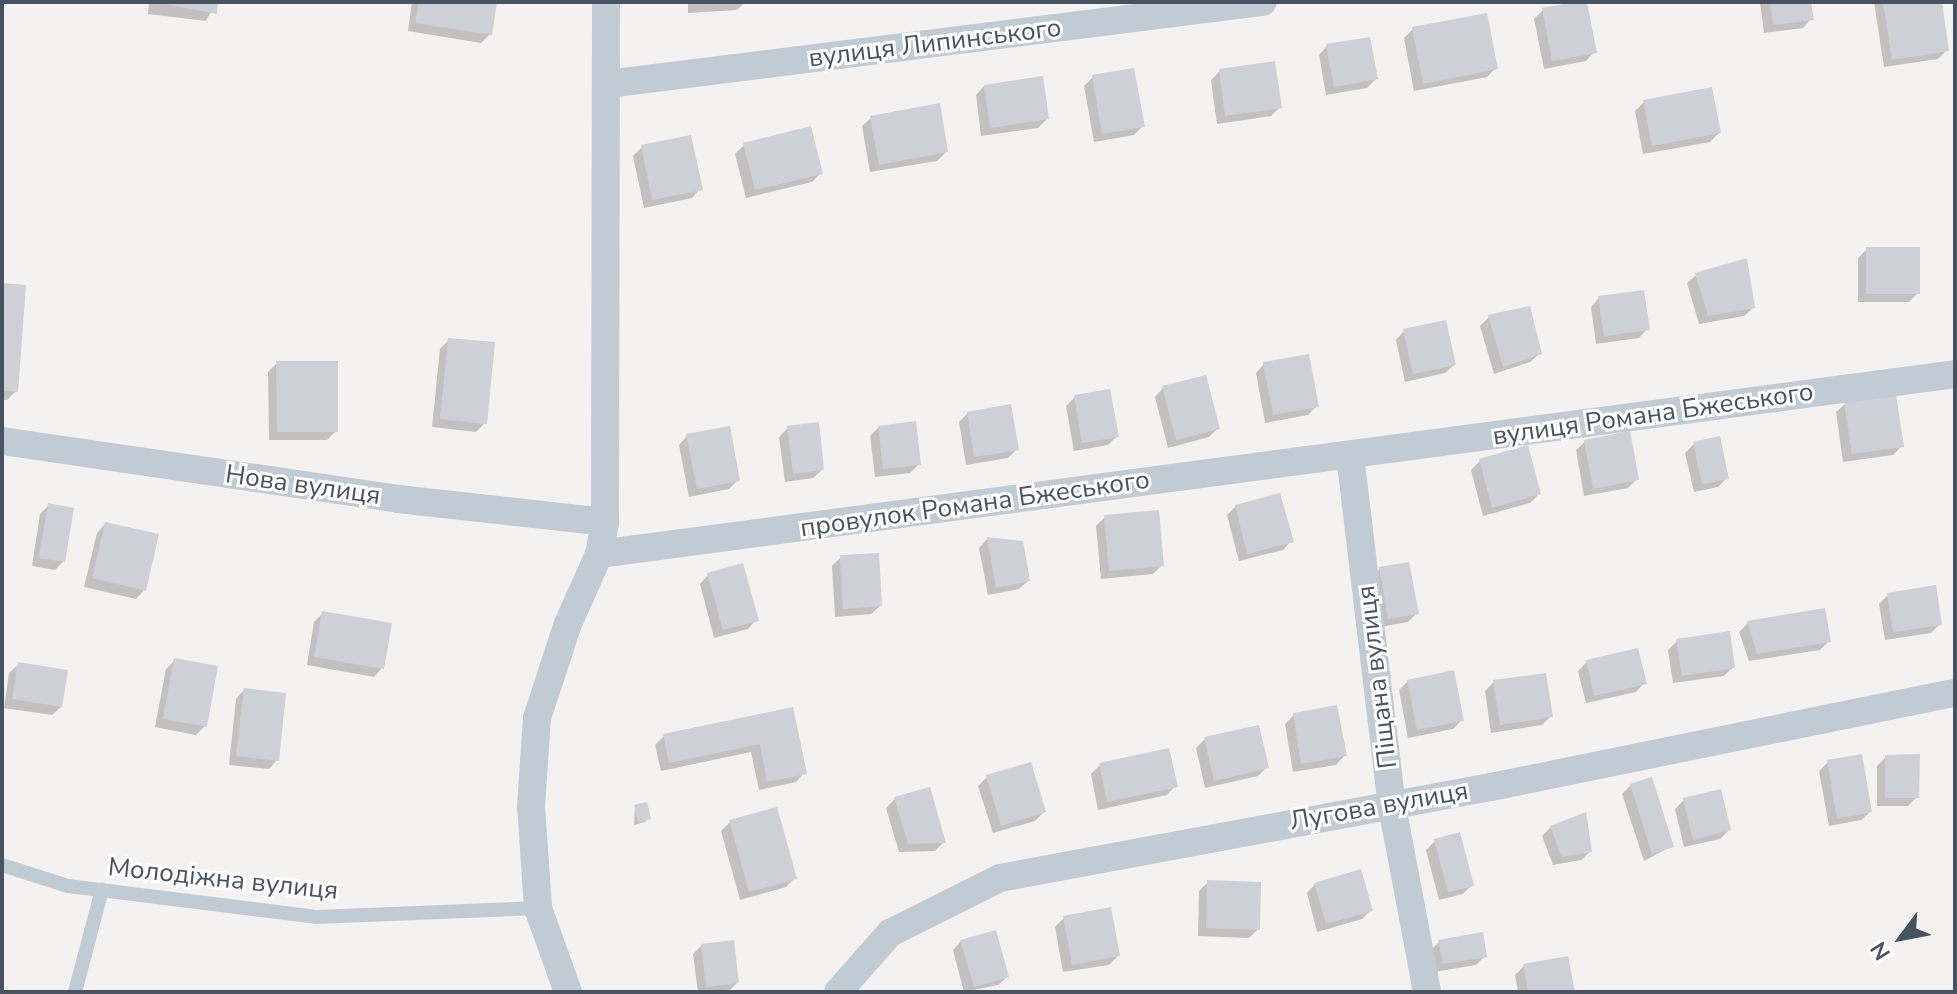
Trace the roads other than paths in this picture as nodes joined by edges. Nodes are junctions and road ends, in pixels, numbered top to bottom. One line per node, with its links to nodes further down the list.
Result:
1 (606, 2): 3 (street)
2 (1263, 2): 3 (street, вулиця Липинського)
3 (607, 84): 7 (street)
4 (1955, 374): 6 (street, вулиця Романа Бжеського)
5 (2, 441): 7 (street, Нова вулиця)
6 (1350, 455): 8 (street, провулок Романа Бжеського); 10 (street, Піщана вулиця)
7 (605, 522): 8 (street)
8 (599, 554): 13 (street)
9 (1955, 693): 10 (street, Лугова вулиця)
10 (1391, 801): 14 (street, Лугова вулиця); 17 (street, Піщана вулиця)
11 (2, 865): 12 (lane, Молодіжна вулиця)
12 (102, 890): 13 (lane, Молодіжна вулиця); 15 (lane)
13 (538, 908): 16 (street)
14 (845, 991)
15 (75, 992)
16 (568, 992)
17 (1427, 992)

